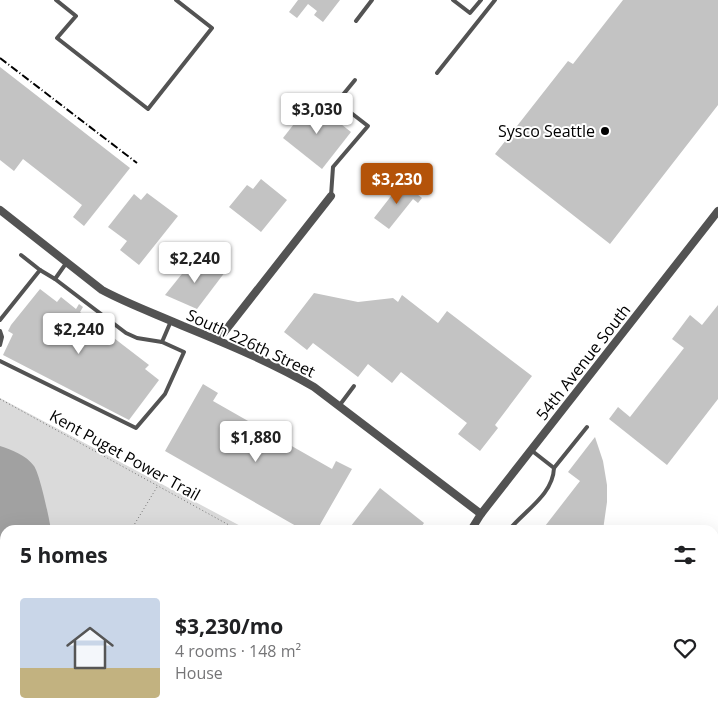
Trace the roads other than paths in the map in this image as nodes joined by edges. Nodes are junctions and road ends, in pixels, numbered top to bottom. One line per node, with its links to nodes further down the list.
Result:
1 (56, 0): 2 (lane)
2 (176, 0)
3 (372, 0): 7 (lane)
4 (453, 0): 5 (lane)
5 (481, 0)
6 (494, 0): 8 (lane)
7 (356, 21)
8 (437, 73)
9 (355, 80): 10 (lane)
10 (331, 196): 20 (street)
11 (0, 210): 14 (street, South 226th Street)
12 (718, 211): 27 (street, 54th Avenue South)
13 (21, 255): 15 (lane)
14 (67, 262): 16 (lane); 18 (street, South 226th Street)
15 (40, 270): 16 (lane); 17 (lane)
16 (55, 279): 21 (lane)
17 (0, 320)
18 (171, 321): 20 (street, South 226th Street); 21 (lane)
19 (0, 331): 22 (lane)
20 (218, 340): 25 (street, South 226th Street)
21 (162, 342): 23 (lane)
22 (0, 345)
23 (0, 361)
24 (354, 386): 25 (lane)
25 (339, 406): 29 (street, South 226th Street)
26 (587, 427): 28 (lane)
27 (531, 450): 28 (lane); 29 (street, 54th Avenue South)
28 (554, 468): 31 (lane)
29 (481, 514): 30 (street, 54th Avenue South)
30 (474, 525)
31 (513, 525)

